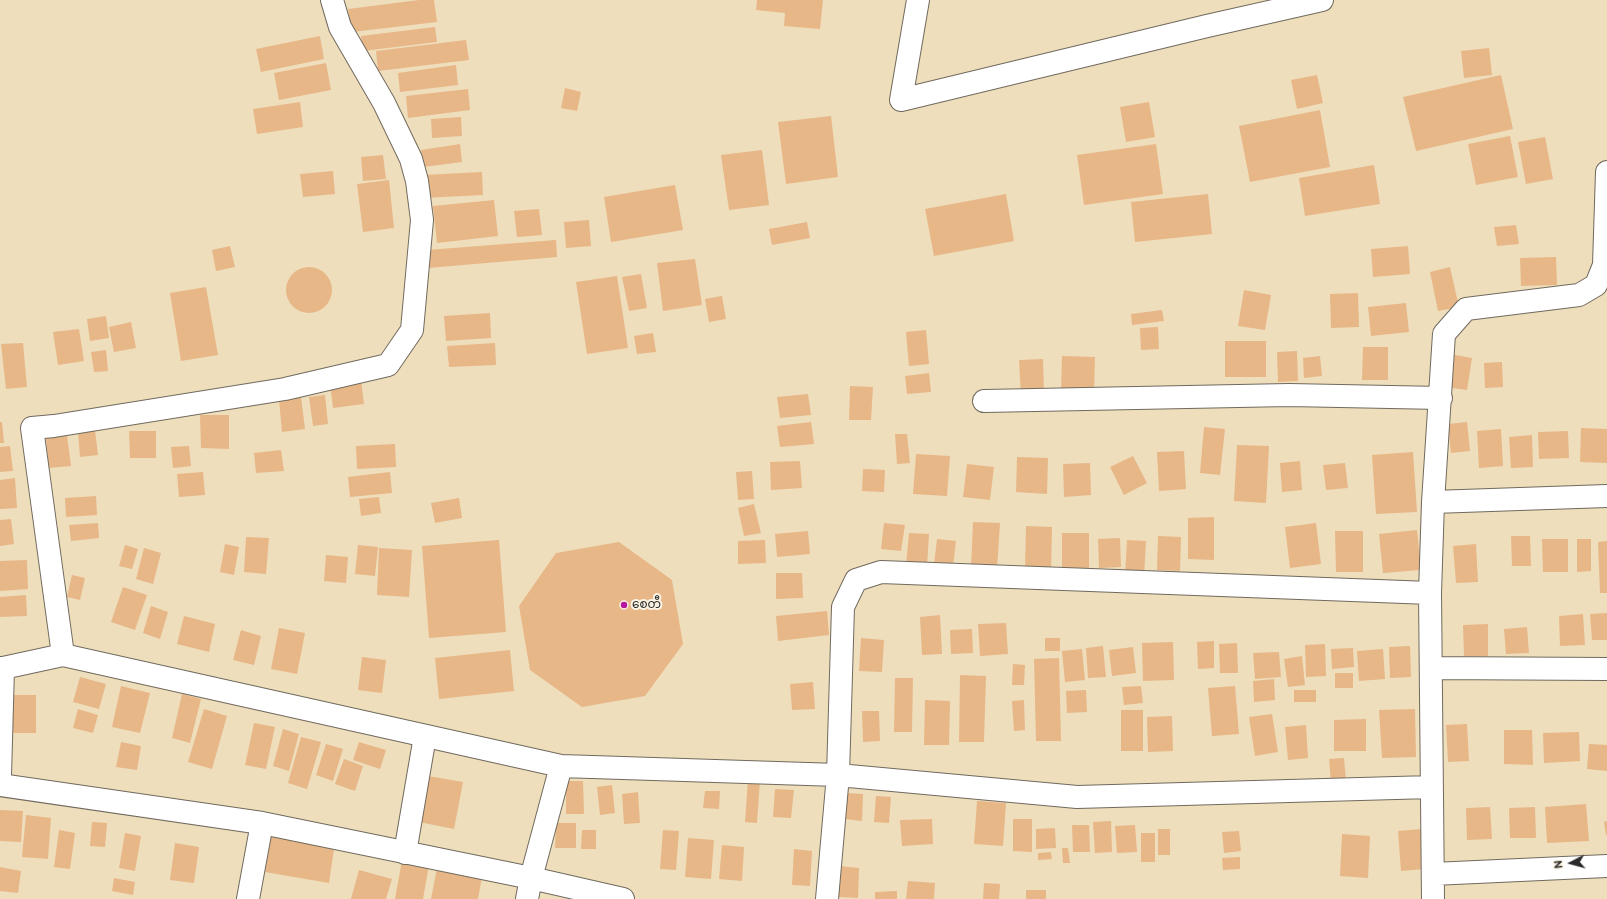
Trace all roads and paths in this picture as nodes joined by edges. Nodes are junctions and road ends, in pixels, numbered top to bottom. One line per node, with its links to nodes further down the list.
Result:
1 (332, 0): 11 (street)
2 (918, 0): 3 (street)
3 (1322, 0)
4 (1607, 172): 5 (street)
5 (1602, 288): 6 (street)
6 (1441, 398): 7 (street); 9 (street)
7 (984, 401)
8 (1607, 496): 9 (street)
9 (1433, 502): 10 (street)
10 (1430, 594): 13 (street); 17 (street)
11 (62, 655): 12 (street); 15 (street)
12 (2, 668): 18 (street)
13 (1431, 668): 14 (street); 20 (street)
14 (1607, 670)
15 (425, 736): 16 (street); 22 (street)
16 (561, 766): 17 (street); 25 (street)
17 (838, 775): 20 (street); 28 (street)
18 (0, 776)
19 (0, 785): 21 (street)
20 (1431, 787): 24 (street)
21 (262, 824): 22 (street); 26 (street)
22 (405, 853): 25 (street)
23 (1607, 866): 24 (street)
24 (1433, 874): 29 (street)
25 (529, 889): 27 (street)
26 (248, 899)
27 (623, 899)
28 (827, 899)
29 (1433, 899)

